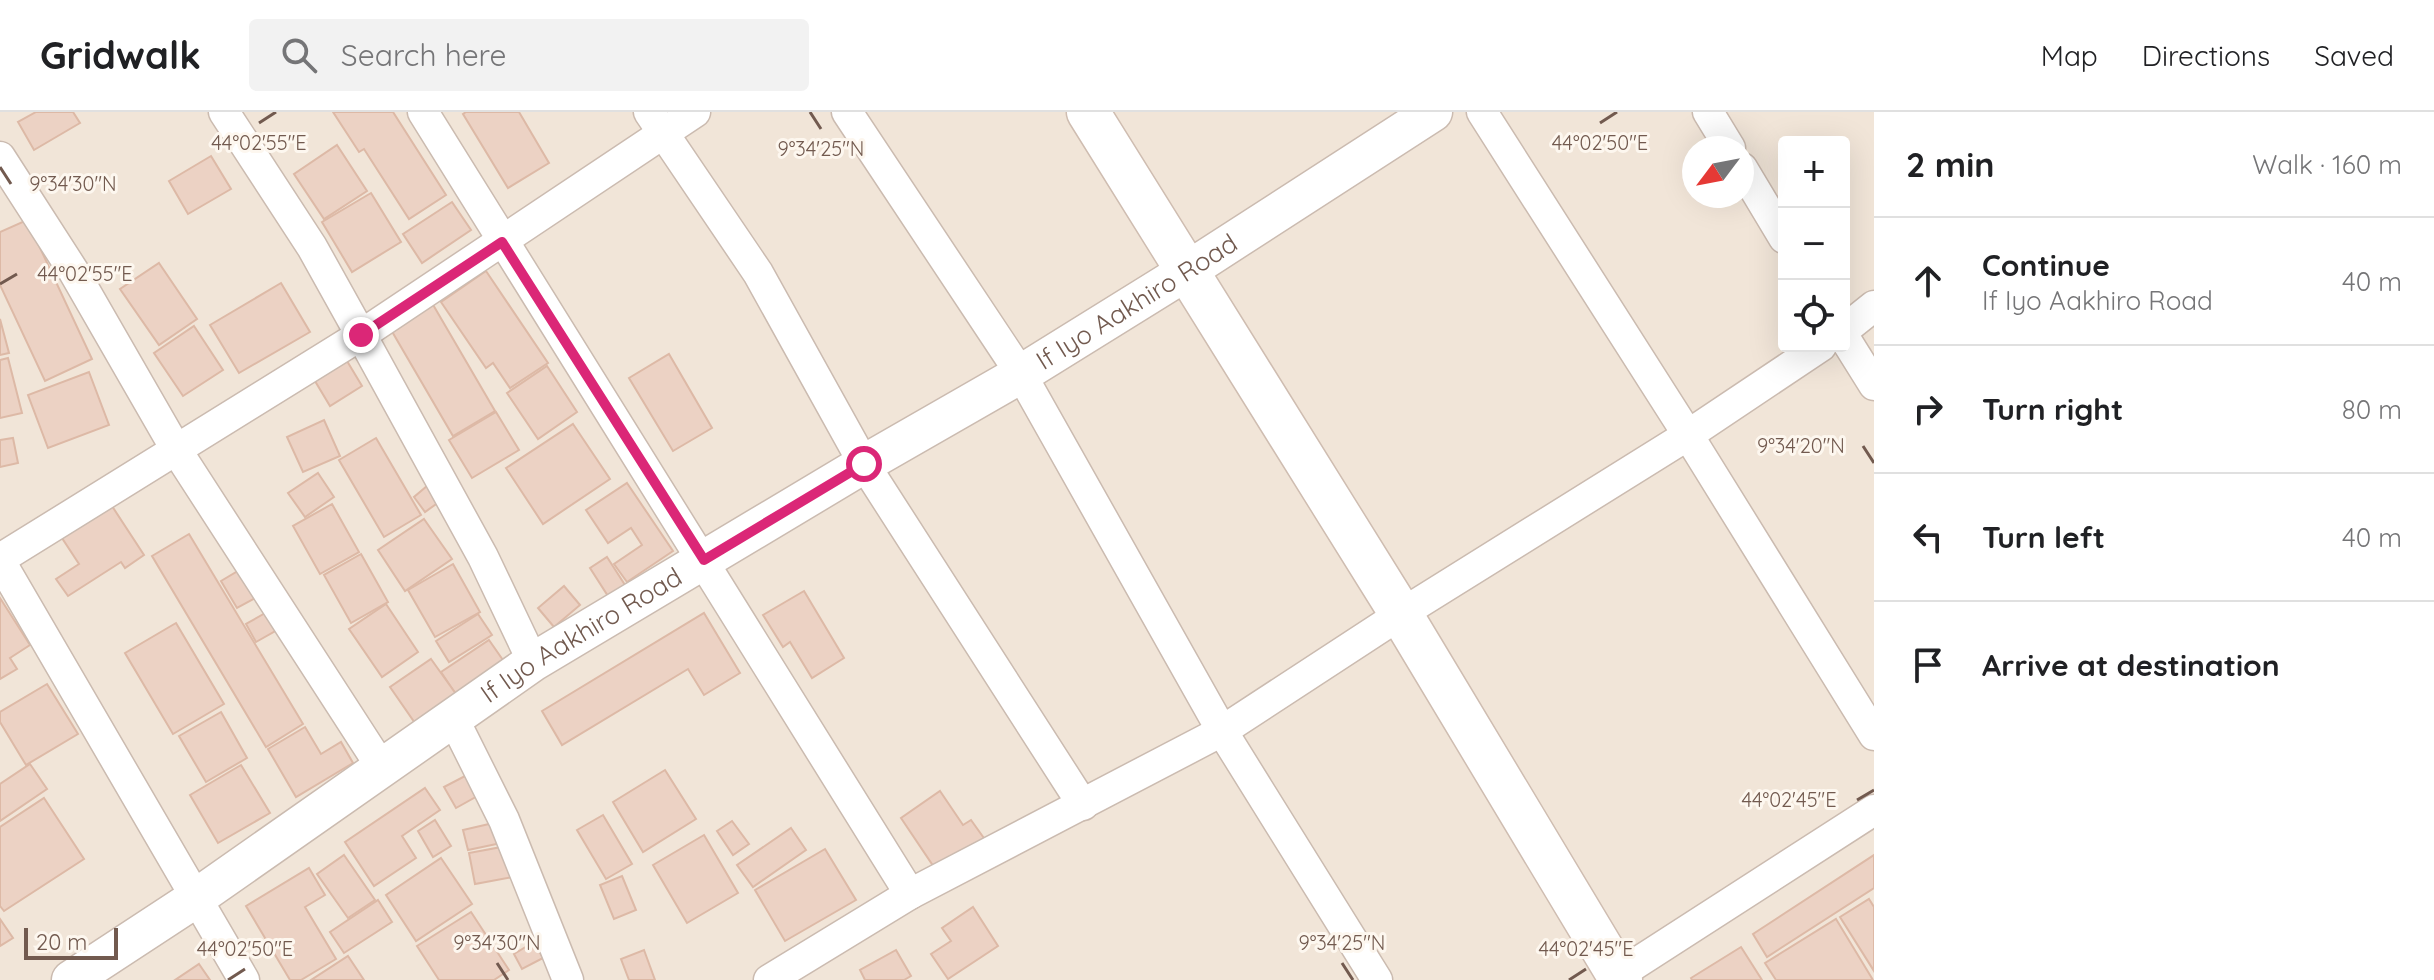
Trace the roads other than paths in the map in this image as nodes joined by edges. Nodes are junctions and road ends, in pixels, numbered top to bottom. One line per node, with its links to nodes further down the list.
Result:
1 (224, 112): 18 (street)
2 (423, 112): 14 (street)
3 (695, 112): 9 (street)
4 (847, 112): 21 (street)
5 (1088, 112): 15 (main road)
6 (1433, 112): 15 (street, If Iyo Aakhiro Road)
7 (1482, 112): 23 (street)
8 (1708, 112): 10 (street)
9 (656, 123): 14 (street); 25 (street)
10 (1723, 136)
11 (0, 157): 24 (street)
12 (1754, 188): 13 (street)
13 (1778, 228)
14 (502, 242): 18 (street); 27 (street)
15 (1187, 271): 21 (street, If Iyo Aakhiro Road); 28 (main road)
16 (1874, 306): 17 (street)
17 (1850, 325)
18 (361, 335): 24 (street); 29 (street)
19 (1850, 347): 22 (street)
20 (1812, 352): 23 (street)
21 (1021, 374): 25 (street, If Iyo Aakhiro Road); 31 (street)
22 (1874, 385)
23 (1688, 435): 28 (street); 32 (street)
24 (177, 451): 26 (street); 33 (street)
25 (864, 464): 27 (street, If Iyo Aakhiro Road); 34 (street)
26 (0, 560): 37 (street)
27 (704, 560): 29 (street, If Iyo Aakhiro Road); 36 (street)
28 (1401, 614): 31 (street); 38 (main road)
29 (533, 662): 30 (street, If Iyo Aakhiro Road)
30 (453, 718): 33 (street, If Iyo Aakhiro Road); 41 (street)
31 (1222, 731): 34 (street); 43 (street)
32 (1874, 735)
33 (382, 768): 37 (street, If Iyo Aakhiro Road)
34 (1083, 805): 36 (street)
35 (1874, 810): 38 (street)
36 (910, 894): 42 (street)
37 (196, 898): 39 (street, If Iyo Aakhiro Road); 40 (street)
38 (1620, 977)
39 (71, 980)
40 (244, 980)
41 (568, 980)
42 (769, 980)
43 (1377, 980)

